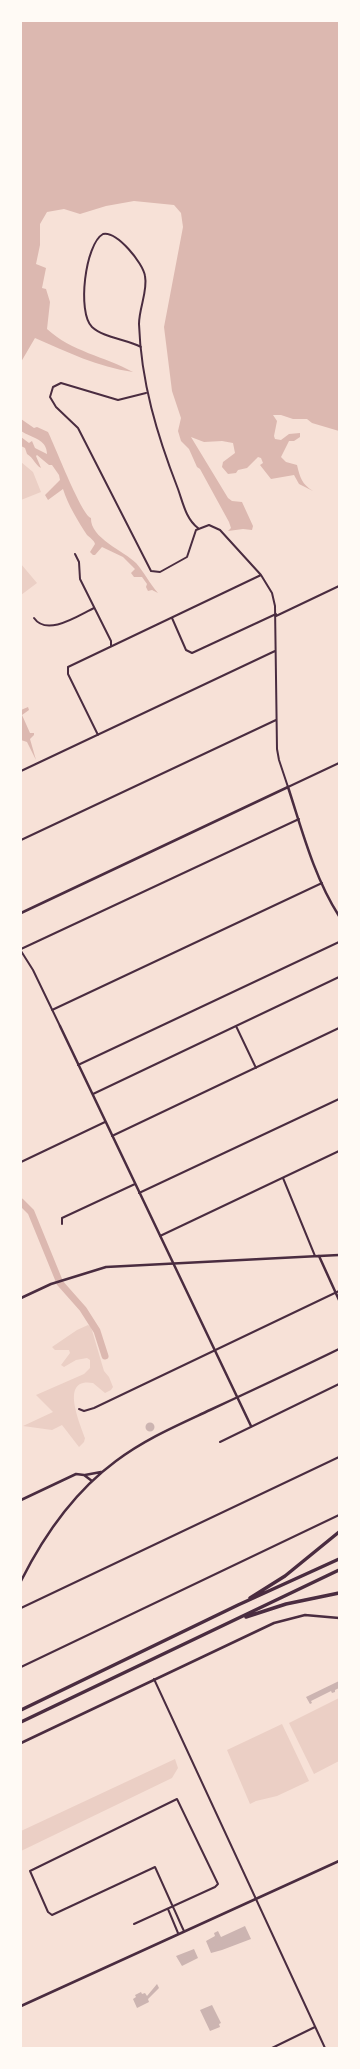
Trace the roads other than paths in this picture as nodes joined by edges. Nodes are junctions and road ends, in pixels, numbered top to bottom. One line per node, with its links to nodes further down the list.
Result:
1 (140, 347): 1 (street); 2 (street)
2 (146, 393): 3 (street); 3 (street)
3 (198, 528): 5 (street)
4 (75, 554): 7 (street)
5 (261, 575): 8 (street); 10 (street)
6 (339, 586): 8 (street)
7 (94, 608): 9 (street); 11 (street)
8 (276, 615): 10 (street); 12 (street)
9 (34, 618)
10 (172, 618): 11 (street)
11 (111, 646): 14 (street)
12 (275, 651): 13 (street); 14 (street)
13 (276, 720): 17 (street); 19 (street)
14 (98, 735): 16 (street)
15 (339, 763): 17 (street)
16 (21, 771)
17 (288, 787): 18 (street); 21 (street)
18 (299, 819): 20 (street); 24 (street)
19 (21, 840)
20 (322, 883): 22 (street); 26 (street)
21 (21, 913)
22 (339, 916)
23 (339, 942): 30 (street)
24 (21, 950): 26 (street)
25 (339, 977): 28 (street)
26 (52, 1010): 27 (street)
27 (60, 1026): 30 (street)
28 (236, 1026): 31 (street); 32 (street)
29 (339, 1028): 31 (street)
30 (78, 1065): 32 (street)
31 (256, 1068): 35 (street)
32 (92, 1094): 34 (street)
33 (339, 1099): 40 (street)
34 (105, 1122): 35 (street); 37 (street)
35 (112, 1136): 39 (street)
36 (339, 1152): 38 (street)
37 (21, 1162)
38 (283, 1178): 42 (street); 44 (street)
39 (135, 1184): 40 (street); 41 (street)
40 (139, 1193): 42 (street)
41 (62, 1224)
42 (160, 1236): 45 (street)
43 (339, 1255): 44 (street)
44 (317, 1256): 45 (street); 47 (street)
45 (173, 1263): 48 (street); 51 (street)
46 (339, 1291): 47 (street)
47 (335, 1292): 49 (street); 51 (street)
48 (21, 1298)
49 (339, 1300)
50 (339, 1349): 53 (street)
51 (215, 1351): 53 (street); 54 (street)
52 (339, 1384): 55 (street)
53 (237, 1398): 55 (street); 58 (street)
54 (79, 1409)
55 (251, 1426): 56 (street)
56 (220, 1442)
57 (339, 1457): 69 (street)
58 (104, 1471): 59 (street); 60 (street)
59 (84, 1475): 60 (street); 61 (street)
60 (92, 1481): 66 (street)
61 (21, 1500)
62 (339, 1515): 72 (street)
63 (339, 1532): 68 (highway)
64 (339, 1559): 68 (highway)
65 (339, 1570): 71 (highway)
66 (21, 1581)
67 (339, 1593): 71 (highway)
68 (238, 1605): 74 (highway)
69 (21, 1608)
70 (339, 1618): 73 (street)
71 (233, 1621): 75 (highway)
72 (21, 1667)
73 (154, 1679): 76 (street); 78 (street)
74 (21, 1710)
75 (21, 1722)
76 (21, 1743)
77 (339, 1861): 78 (street)
78 (255, 1898): 84 (street); 87 (street)
79 (173, 1907): 79 (street); 80 (street); 81 (street)
80 (168, 1909): 82 (street); 83 (street)
81 (178, 1917): 82 (street); 84 (street)
82 (172, 1920): 85 (street)
83 (134, 1924)
84 (184, 1931): 85 (street)
85 (178, 1933): 86 (street)
86 (21, 2006)
87 (315, 2027): 88 (street); 89 (street)
88 (272, 2048)
89 (325, 2048)

